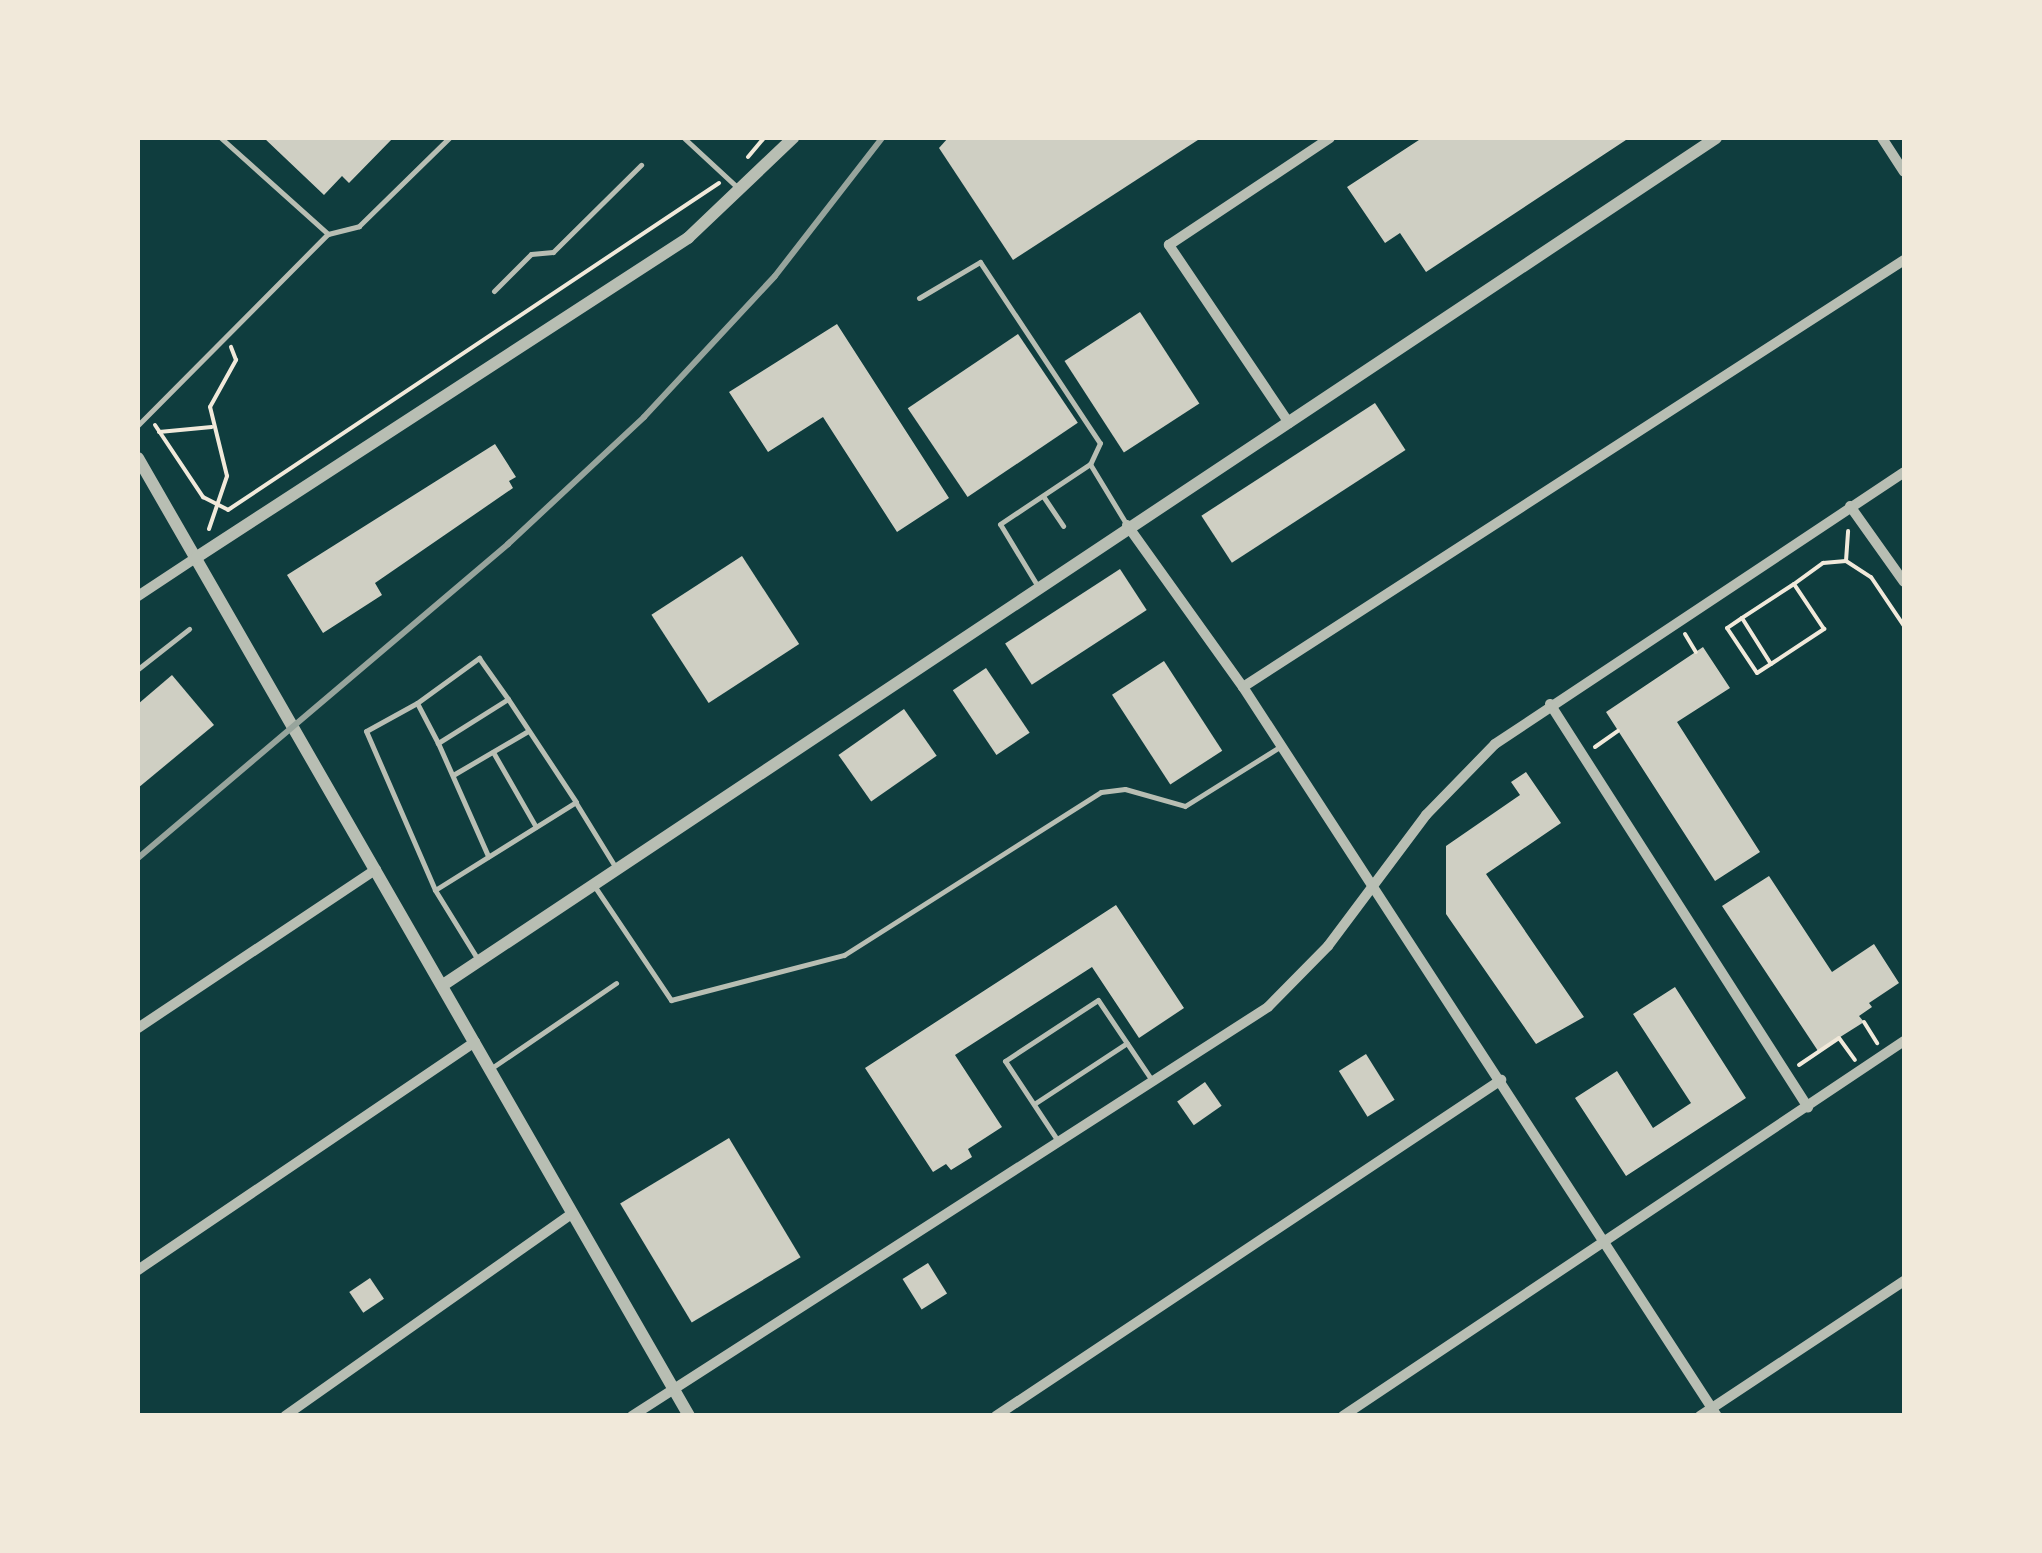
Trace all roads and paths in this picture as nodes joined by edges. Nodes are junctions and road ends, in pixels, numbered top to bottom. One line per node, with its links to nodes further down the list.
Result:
1 (220, 138): 13 (lane)
2 (449, 138): 13 (lane)
3 (684, 138): 11 (lane)
4 (764, 138): 11 (path)
5 (794, 138): 12 (street)
6 (1330, 138): 19 (street)
7 (1716, 138): 19 (street)
8 (1882, 138): 10 (street)
9 (641, 165): 15 (lane)
10 (1904, 172)
11 (728, 178): 12 (lane); 28 (path)
12 (742, 192): 31 (street)
13 (328, 234): 17 (lane)
14 (1904, 260): 44 (street)
15 (494, 292)
16 (919, 298): 24 (lane)
17 (227, 335): 18 (lane); 21 (path)
18 (148, 414): 20 (lane); 22 (path)
19 (1289, 422): 29 (street)
20 (138, 425)
21 (212, 427): 22 (path); 28 (path)
22 (159, 432): 28 (path)
23 (138, 458): 31 (street)
24 (1090, 464): 26 (lane); 29 (lane)
25 (1904, 472): 27 (street)
26 (1043, 496): 30 (lane); 35 (lane)
27 (1850, 506): 32 (path); 33 (street); 38 (street)
28 (217, 508)
29 (1127, 524): 35 (street); 44 (street)
30 (1063, 526)
31 (197, 557): 36 (street); 59 (street)
32 (1846, 561): 34 (path); 39 (path)
33 (1904, 582)
34 (1794, 584): 37 (path); 42 (path)
35 (1038, 585): 58 (street)
36 (138, 596)
37 (1742, 618): 42 (path); 42 (path)
38 (1678, 622): 41 (path); 47 (street)
39 (1904, 626)
40 (189, 629): 43 (lane)
41 (1696, 652)
42 (1771, 664)
43 (138, 669)
44 (1243, 687): 51 (street)
45 (508, 700): 46 (lane); 49 (lane); 50 (lane)
46 (417, 702): 50 (lane); 62 (lane)
47 (1550, 704): 53 (street); 61 (street)
48 (1618, 731): 53 (path)
49 (528, 732): 52 (lane); 55 (lane)
50 (438, 743): 54 (lane)
51 (1282, 746): 60 (lane); 61 (street)
52 (493, 752): 54 (lane); 56 (lane)
53 (1583, 755): 74 (street)
54 (452, 776): 57 (lane)
55 (576, 802): 56 (lane); 58 (lane)
56 (536, 827): 57 (lane)
57 (488, 856): 62 (lane)
58 (616, 868): 60 (street)
59 (376, 869): 65 (street); 67 (street)
60 (593, 883): 63 (street)
61 (1373, 885): 75 (street); 76 (street)
62 (435, 890): 63 (lane)
63 (479, 960): 65 (street)
64 (616, 983): 72 (lane)
65 (443, 986): 69 (street)
66 (1864, 1022): 71 (path)
67 (138, 1028)
68 (1904, 1041): 71 (street)
69 (475, 1042): 72 (street); 82 (street)
70 (1127, 1043): 76 (lane); 77 (lane); 77 (lane)
71 (1884, 1054): 73 (street)
72 (490, 1068): 80 (street)
73 (1861, 1070): 74 (path); 78 (street)
74 (1787, 1073): 78 (street)
75 (1501, 1080): 81 (street); 89 (street)
76 (1152, 1081): 79 (street)
77 (1034, 1104): 79 (lane)
78 (1808, 1107): 81 (street)
79 (1058, 1141): 84 (street)
80 (573, 1213): 84 (street); 86 (street)
81 (1602, 1244): 85 (street); 90 (street)
82 (138, 1270)
83 (1904, 1281): 85 (street)
84 (673, 1387): 87 (street); 88 (street)
85 (1714, 1412): 91 (street)
86 (285, 1416)
87 (632, 1416)
88 (689, 1416)
89 (996, 1416)
90 (1343, 1416)
91 (1700, 1416)

